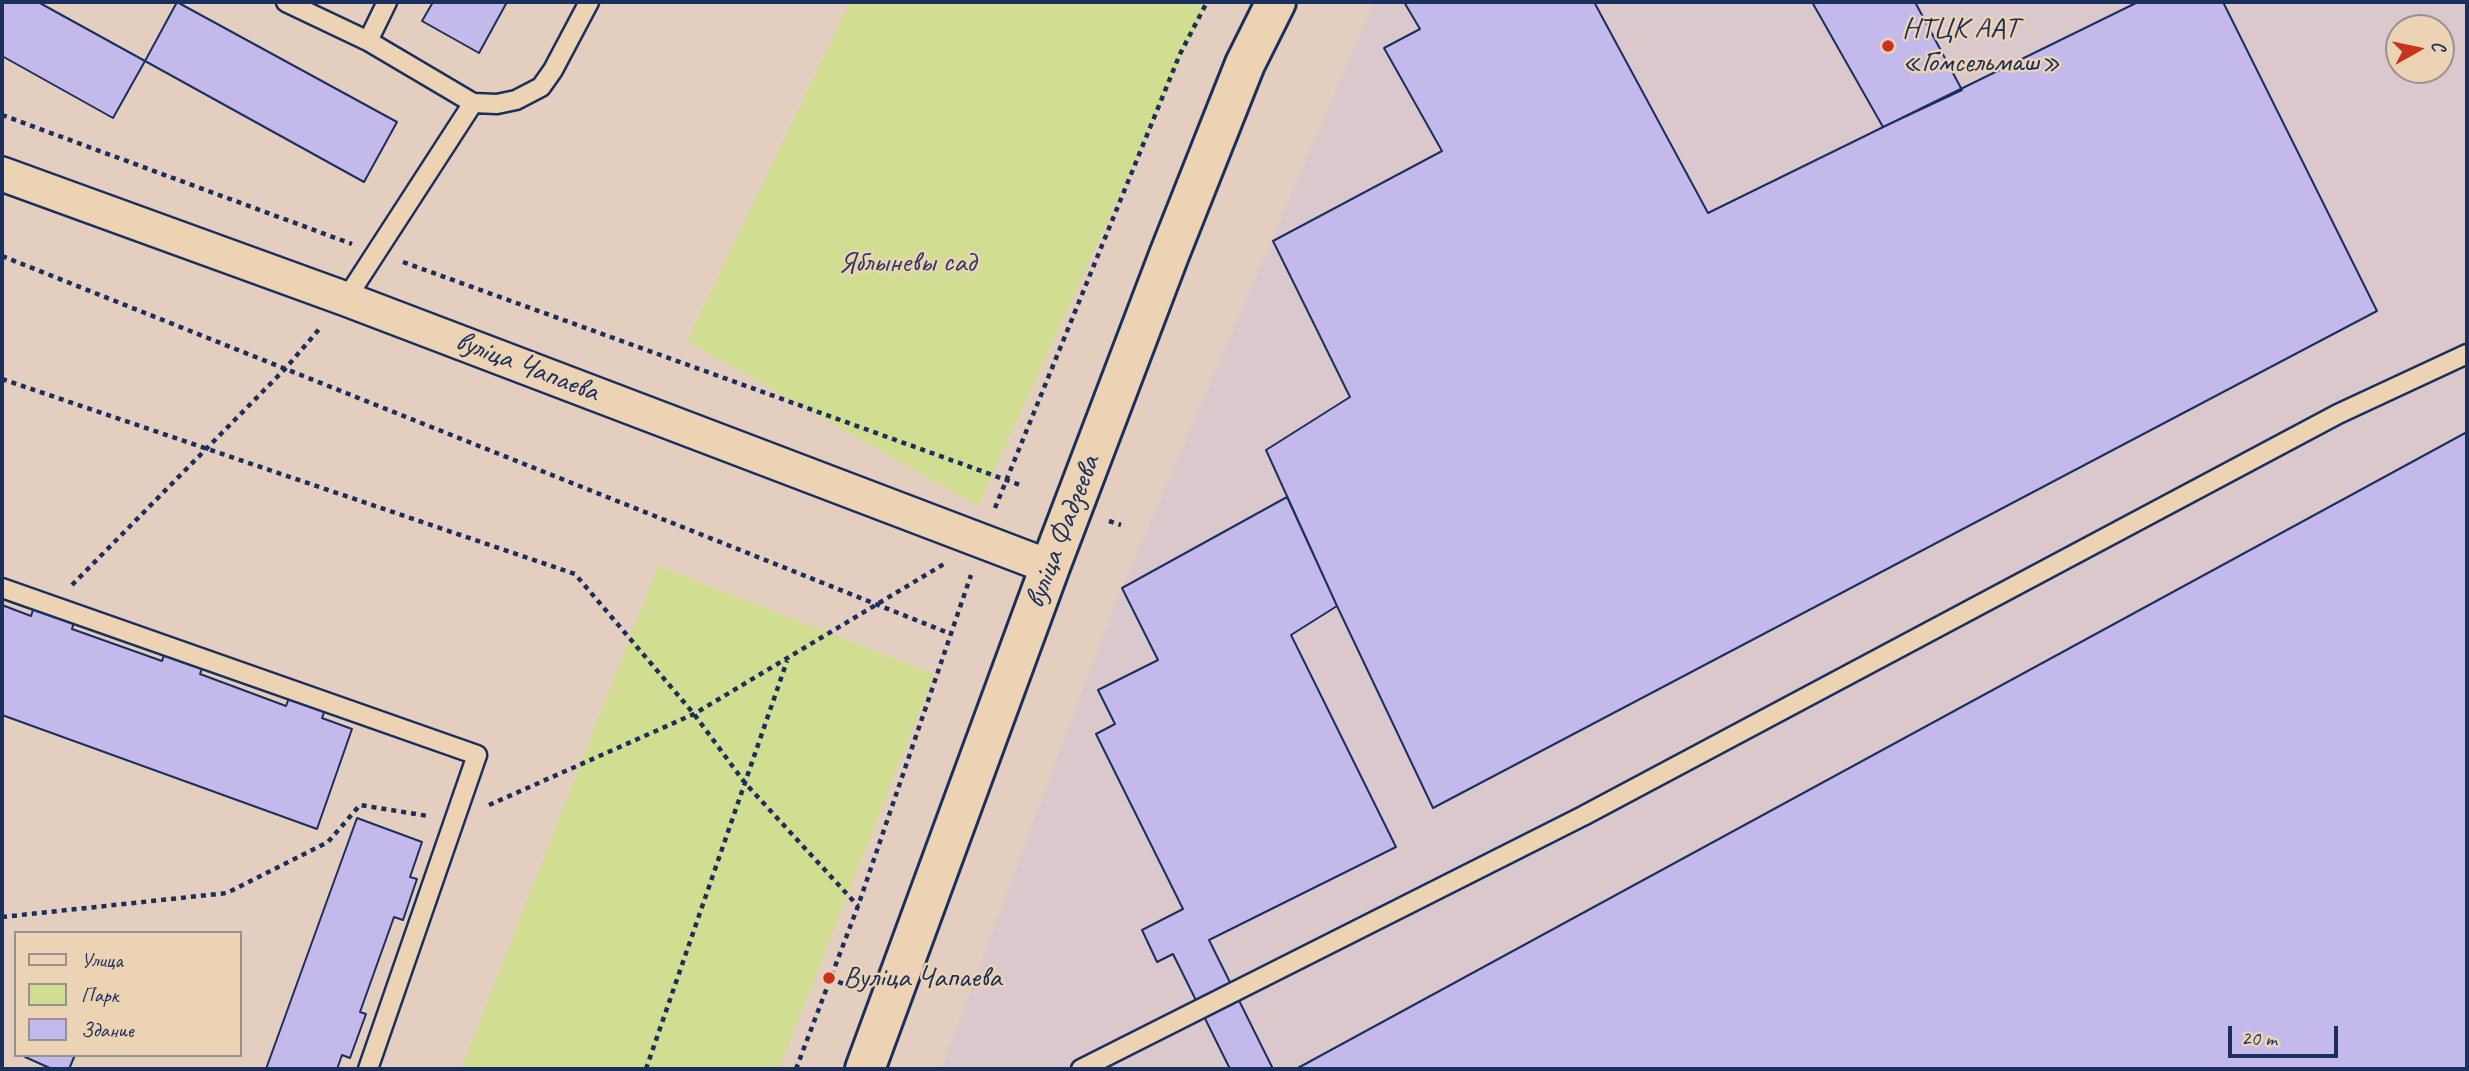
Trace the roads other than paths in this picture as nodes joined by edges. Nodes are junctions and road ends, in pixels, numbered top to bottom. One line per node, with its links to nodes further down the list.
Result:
1 (286, 2): 5 (lane)
2 (387, 2): 5 (lane)
3 (590, 2): 6 (lane)
4 (1276, 2): 10 (street, вуліца Фадзеева)
5 (368, 41): 6 (lane)
6 (473, 103): 8 (lane)
7 (2, 174): 8 (street, вуліца Чапаева)
8 (346, 299): 10 (street, вуліца Чапаева)
9 (2467, 354): 14 (lane)
10 (1049, 567): 13 (street, вуліца Фадзеева)
11 (2, 588): 12 (lane)
12 (368, 1069)
13 (865, 1069)
14 (1081, 1069)

